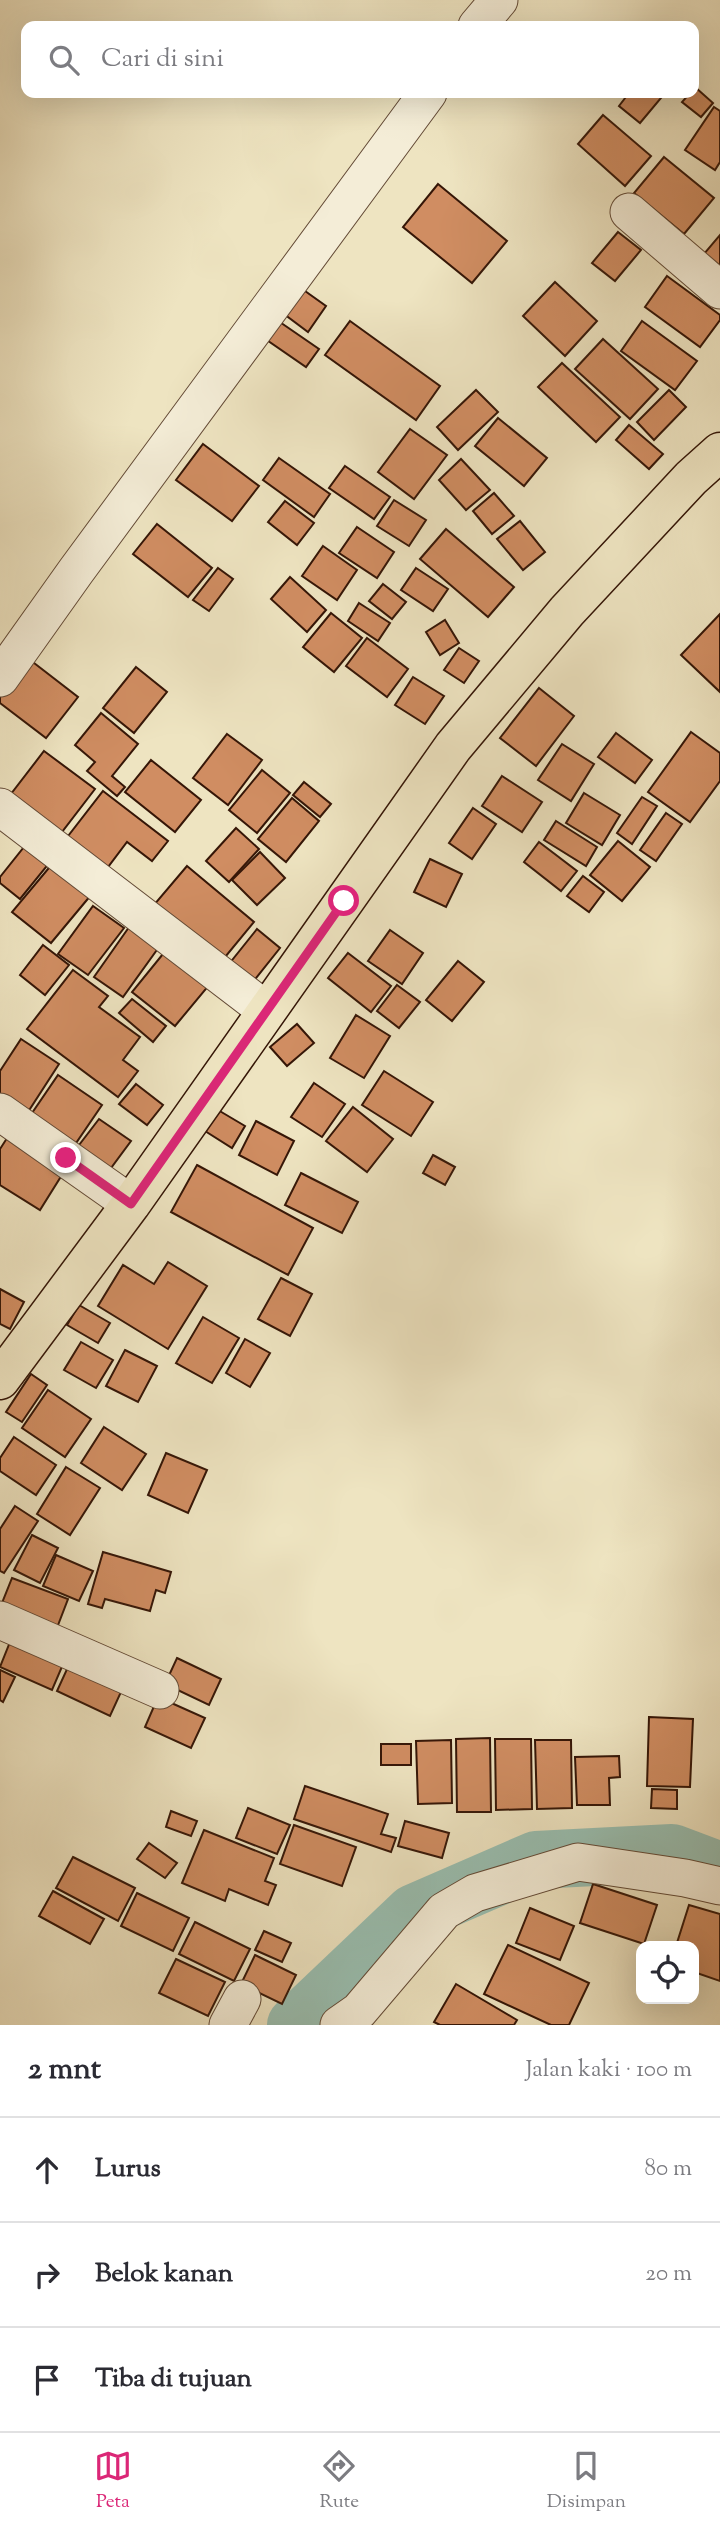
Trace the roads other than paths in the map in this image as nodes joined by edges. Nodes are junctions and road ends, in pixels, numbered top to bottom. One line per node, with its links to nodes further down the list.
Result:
1 (499, 0): 2 (street)
2 (481, 21)
3 (424, 98): 7 (street)
4 (629, 212): 5 (street)
5 (720, 290)
6 (720, 452): 9 (main road)
7 (0, 678)
8 (0, 807): 9 (street)
9 (267, 1011): 11 (main road)
10 (0, 1112): 11 (street)
11 (131, 1204): 12 (main road)
12 (0, 1380)
13 (0, 1620): 14 (street)
14 (160, 1690)
15 (720, 1886): 16 (street)
16 (339, 2025)

